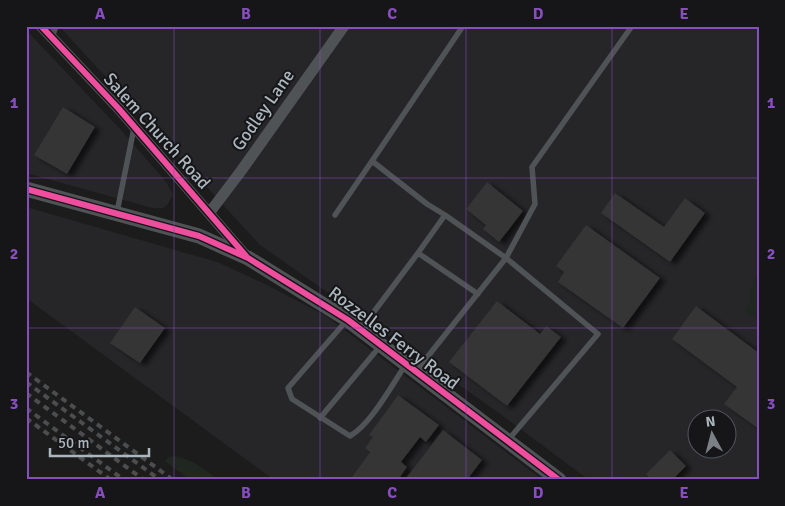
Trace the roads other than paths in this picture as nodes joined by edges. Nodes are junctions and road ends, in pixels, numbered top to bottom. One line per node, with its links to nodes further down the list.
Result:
1 (41, 26): 6 (street, Salem Church Road)
2 (56, 26): 6 (lane)
3 (344, 26): 10 (street, Godley Lane)
4 (463, 26): 8 (lane)
5 (632, 26): 16 (lane)
6 (52, 38): 7 (street, Salem Church Road)
7 (135, 127): 10 (street, Salem Church Road); 11 (lane)
8 (372, 161): 12 (lane); 13 (lane)
9 (26, 189): 11 (street, Rozzelles Ferry Road)
10 (210, 212): 15 (street, Salem Church Road)
11 (116, 214): 15 (street, Rozzelles Ferry Road)
12 (335, 215)
13 (445, 215): 14 (lane); 16 (lane)
14 (418, 253): 17 (lane); 19 (lane)
15 (248, 258): 18 (street, Rozzelles Ferry Road)
16 (506, 258): 17 (lane); 23 (lane)
17 (478, 294): 21 (lane)
18 (348, 320): 19 (street, Rozzelles Ferry Road); 22 (lane)
19 (361, 330): 20 (street, Rozzelles Ferry Road)
20 (382, 345): 21 (street, Rozzelles Ferry Road); 22 (lane)
21 (411, 368): 22 (lane); 23 (street, Rozzelles Ferry Road)
22 (320, 418)
23 (507, 441): 24 (street, Rozzelles Ferry Road)
24 (559, 480)

